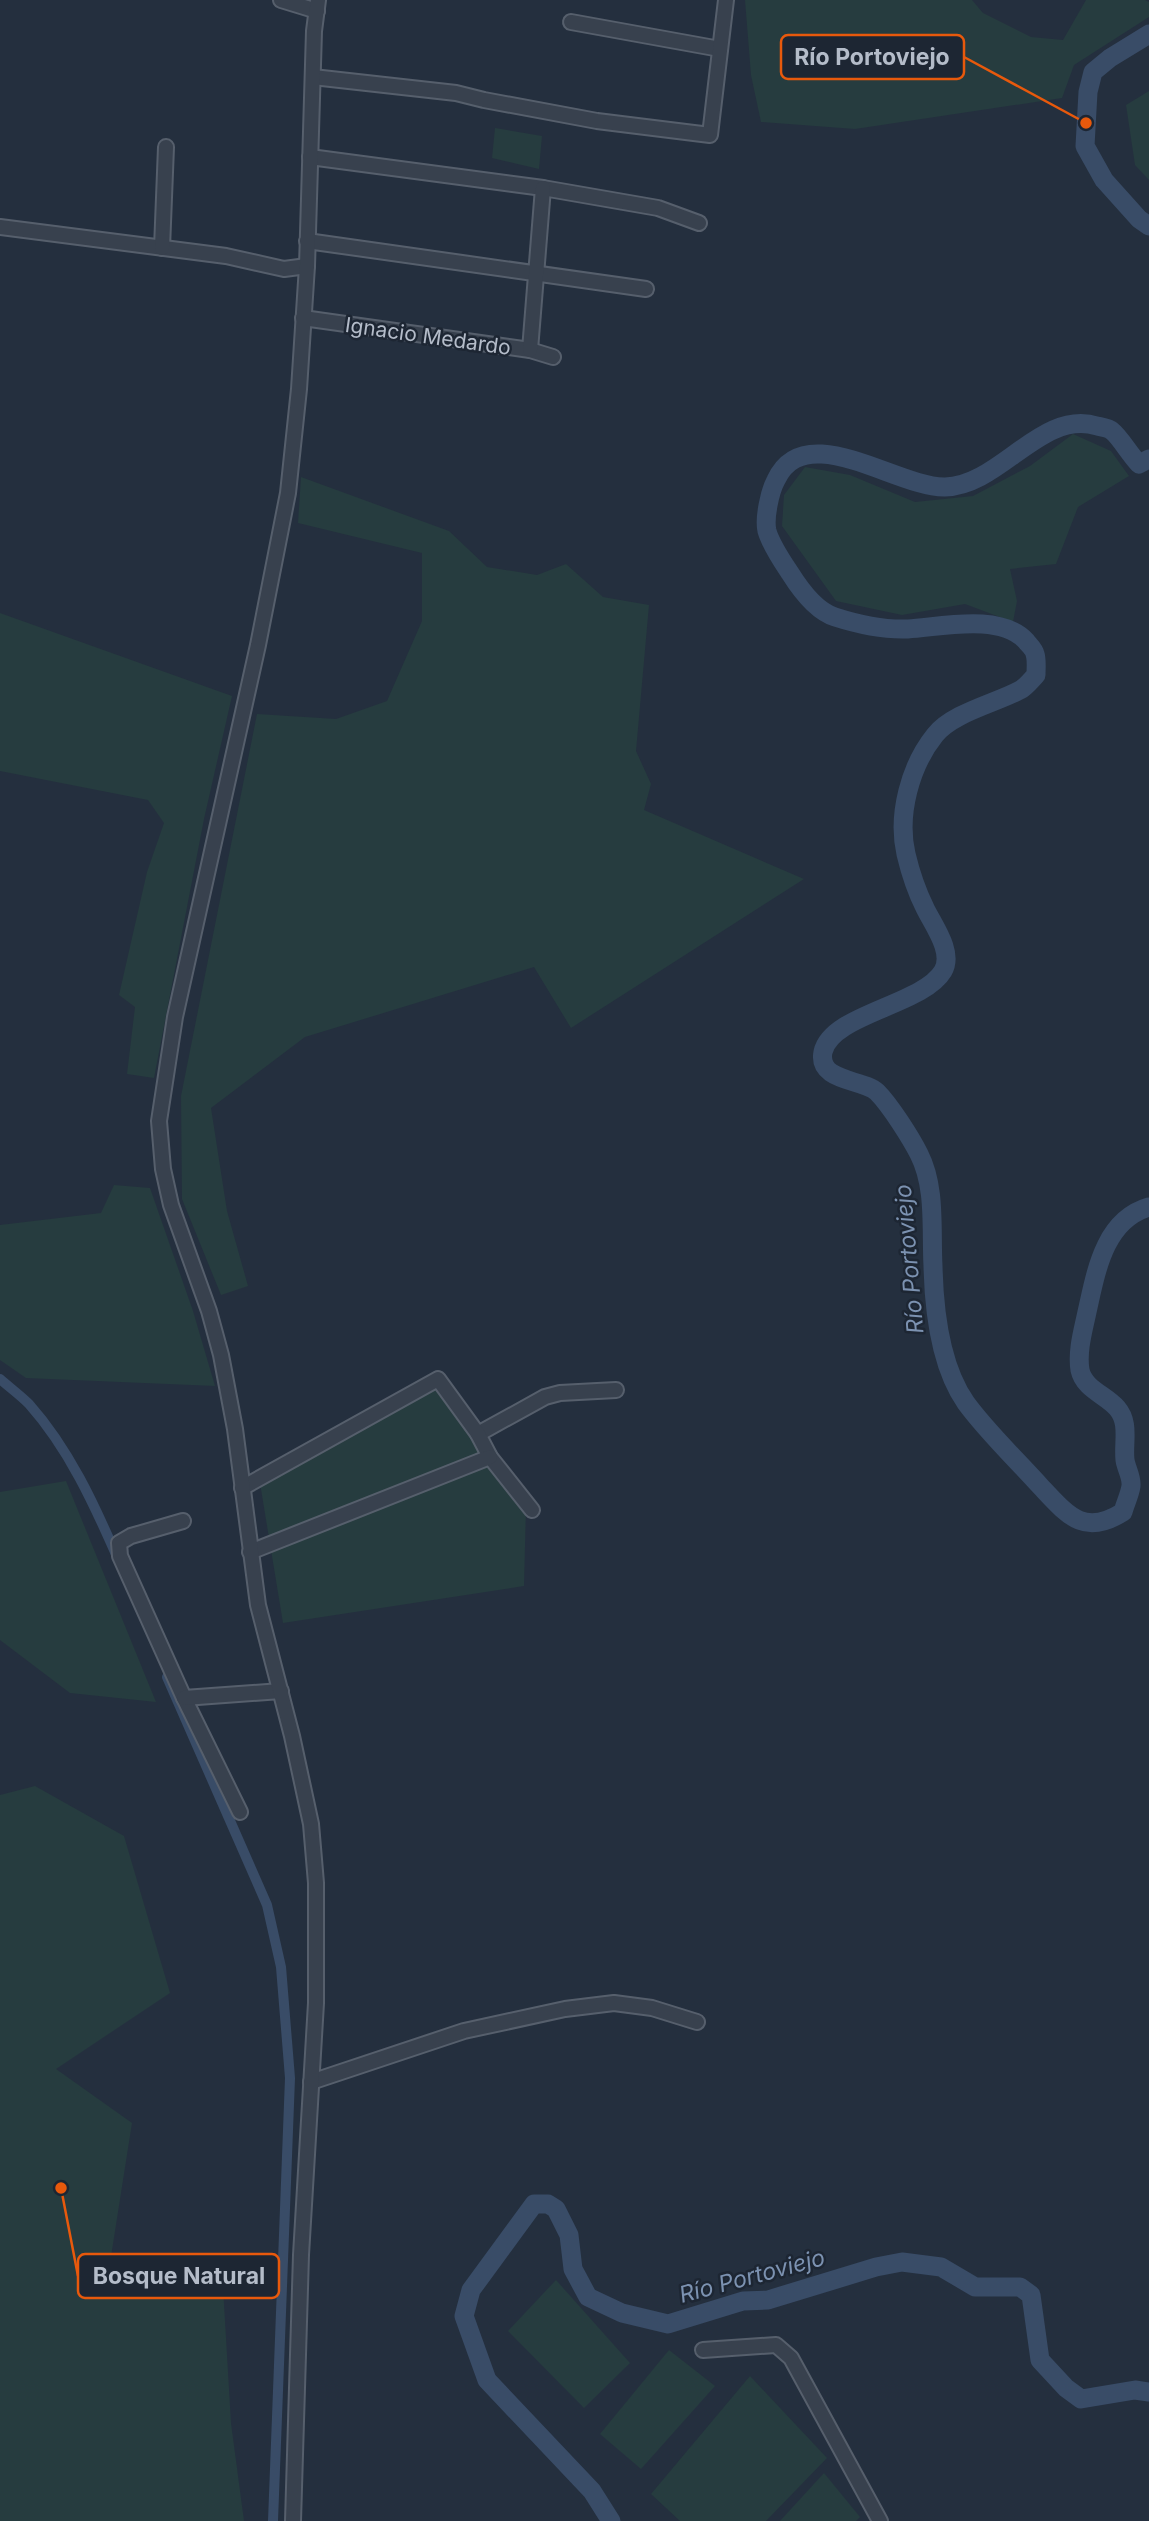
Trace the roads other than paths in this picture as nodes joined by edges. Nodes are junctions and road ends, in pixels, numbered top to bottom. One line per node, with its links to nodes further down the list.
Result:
1 (282, 0): 3 (street)
2 (726, 0): 5 (street)
3 (317, 5): 6 (street)
4 (572, 22): 5 (street)
5 (720, 49): 6 (street)
6 (313, 77): 8 (street)
7 (166, 147): 13 (street)
8 (310, 157): 9 (street); 12 (street)
9 (543, 188): 10 (street); 15 (street)
10 (699, 223)
11 (0, 227): 13 (street)
12 (307, 241): 14 (street); 15 (street)
13 (162, 248): 14 (street)
14 (307, 266): 17 (street)
15 (535, 274): 16 (street); 18 (street)
16 (646, 289)
17 (303, 318): 18 (street, Ignacio Medardo); 23 (street)
18 (530, 350): 19 (street, Ignacio Medardo)
19 (553, 357)
20 (616, 1390): 21 (street)
21 (478, 1434): 22 (street); 23 (street)
22 (490, 1457): 24 (street); 26 (street)
23 (242, 1488): 26 (street)
24 (532, 1510)
25 (183, 1521): 28 (street)
26 (250, 1552): 27 (street)
27 (281, 1692): 28 (street); 31 (street)
28 (184, 1698): 29 (street)
29 (240, 1812)
30 (697, 2022): 31 (street)
31 (311, 2082): 33 (street)
32 (703, 2350): 34 (street)
33 (293, 2521)
34 (880, 2521)

